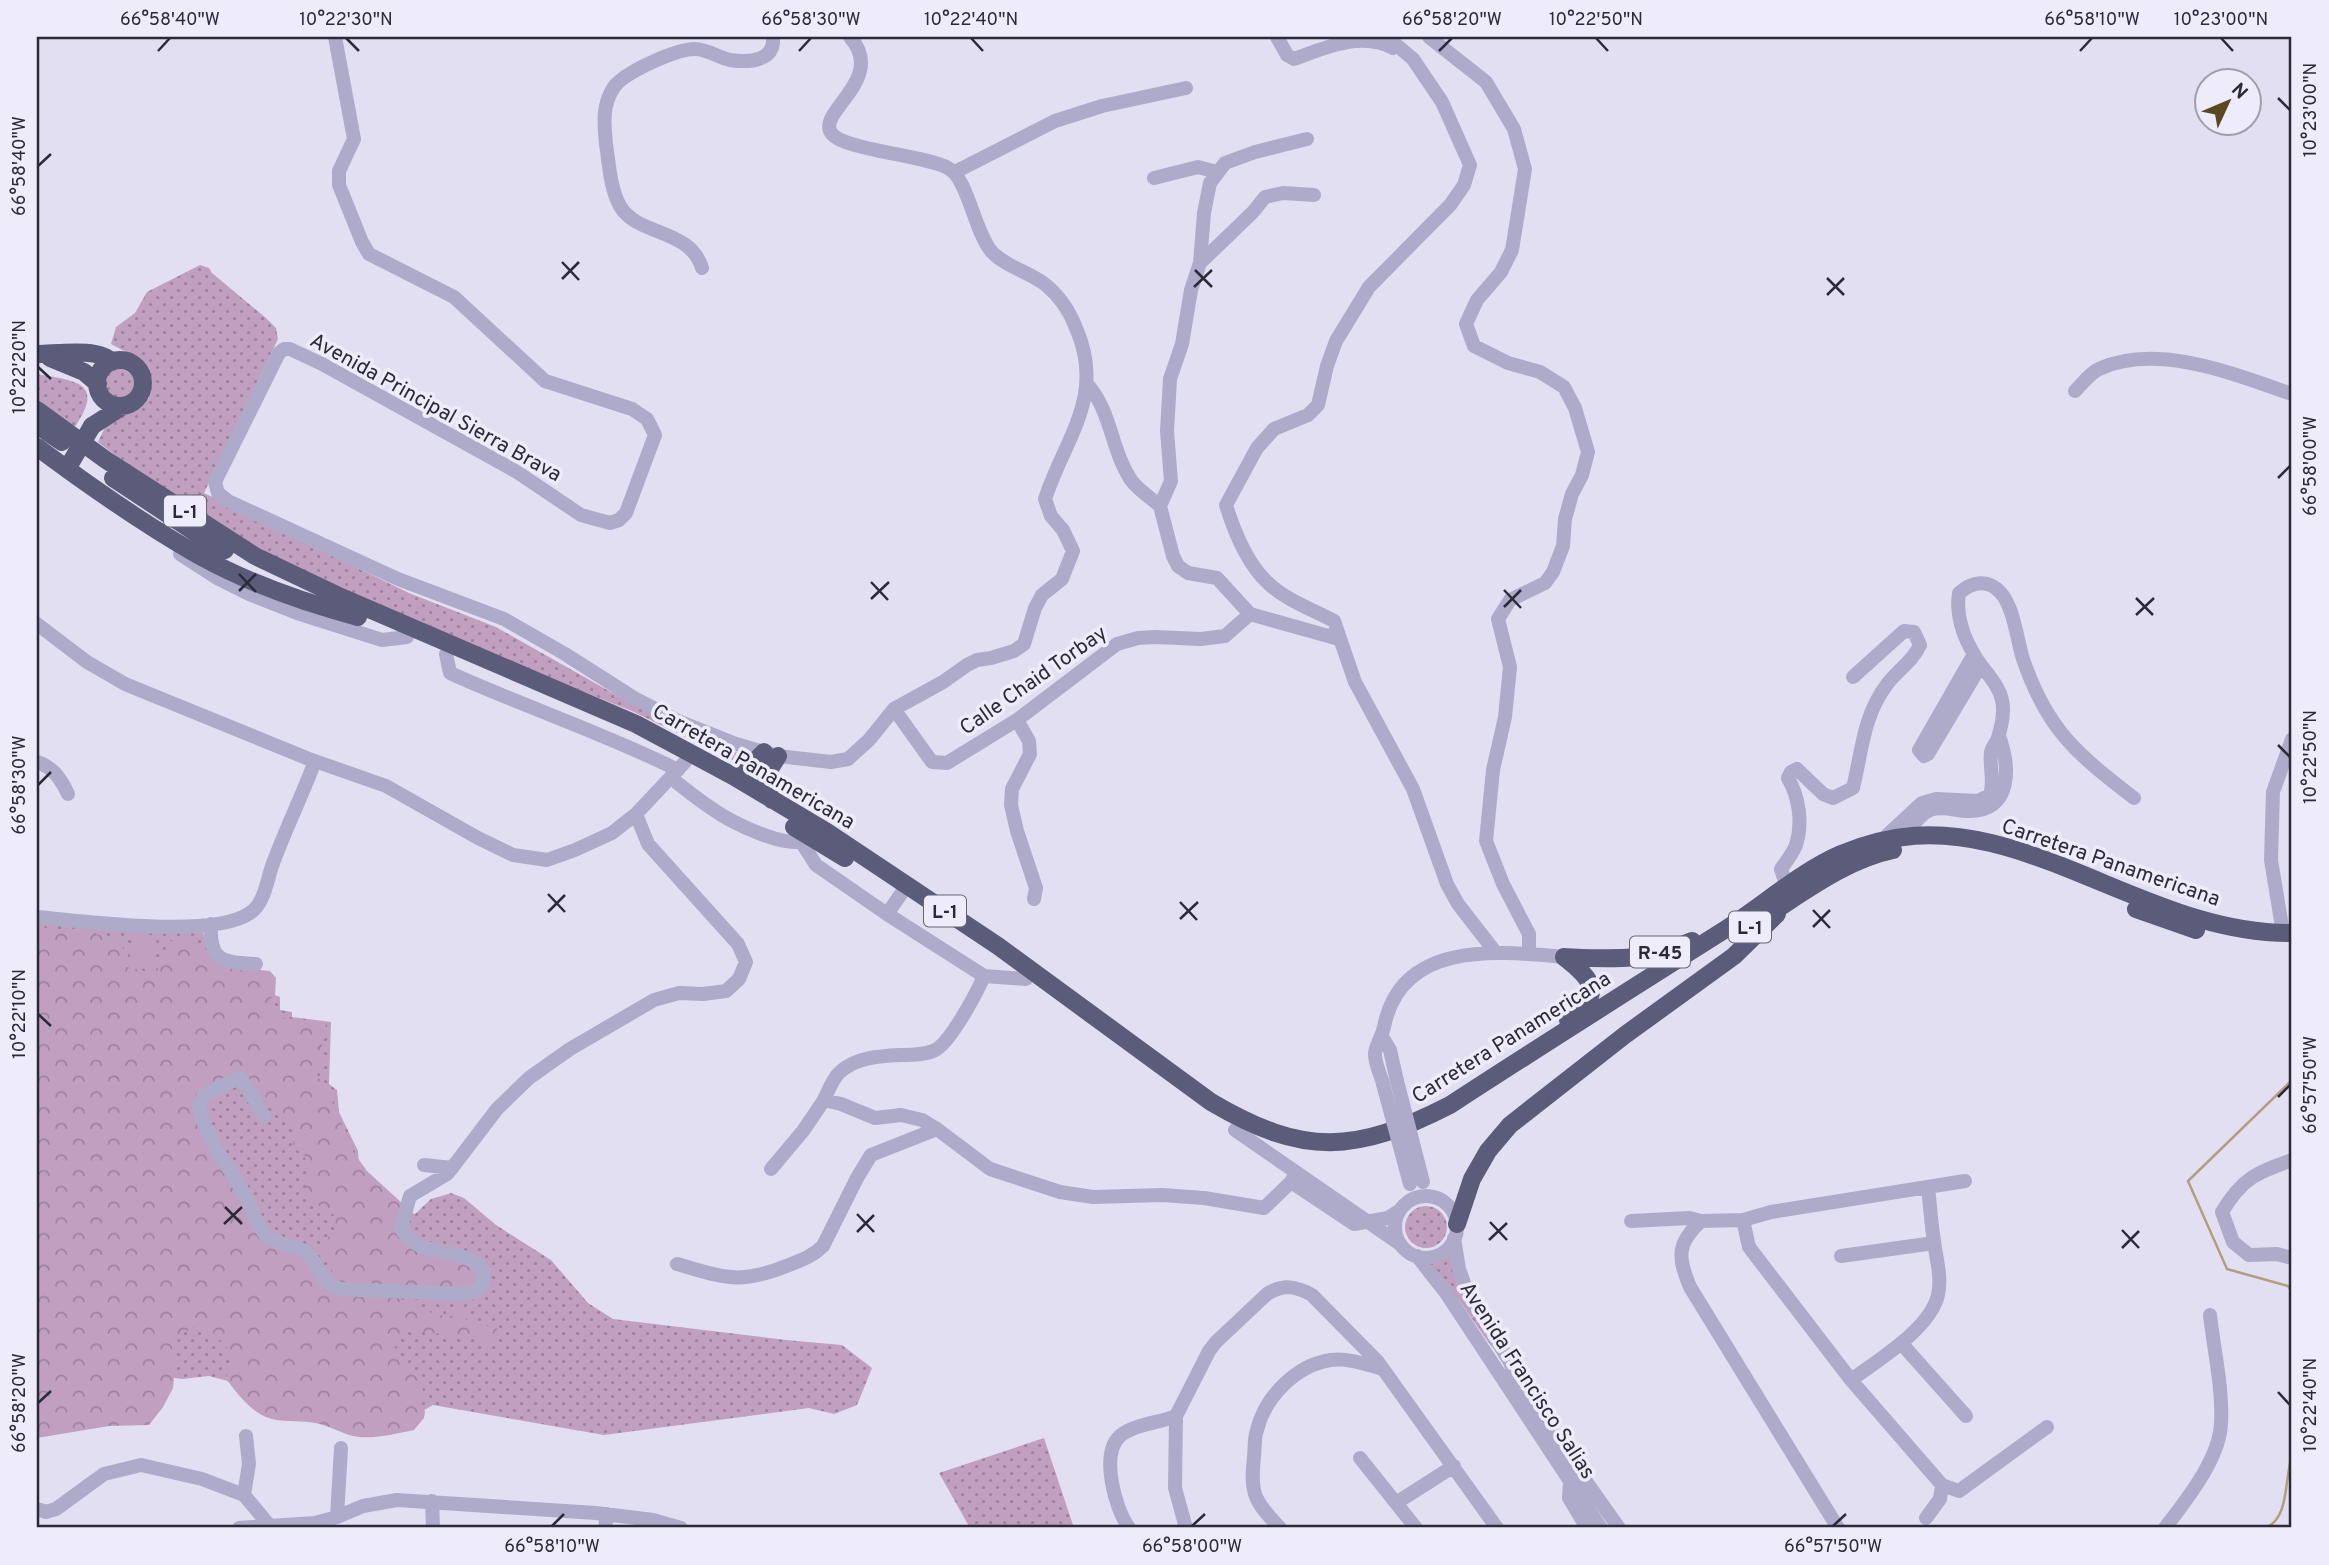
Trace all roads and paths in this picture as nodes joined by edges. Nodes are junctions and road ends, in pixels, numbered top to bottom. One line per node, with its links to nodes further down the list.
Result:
1 (335, 37): 40 (street, Avenida Principal Sierra Brava)
2 (773, 37): 15 (street)
3 (850, 37): 10 (street)
4 (1278, 37): 7 (street)
5 (1387, 37): 7 (street)
6 (1429, 37): 62 (street)
7 (1413, 59): 33 (street)
8 (1186, 88): 10 (street)
9 (1307, 139): 11 (street)
10 (955, 172): 17 (street)
11 (1217, 172): 12 (street); 14 (street)
12 (1154, 178)
13 (1314, 195): 14 (street)
14 (1200, 263): 28 (street)
15 (702, 268)
16 (112, 362): 18 (main road); 18 (main road); 21 (main road)
17 (1088, 385): 28 (street); 36 (street)
18 (99, 388): 21 (main road); 24 (main road)
19 (2075, 391): 20 (street)
20 (2292, 394)
21 (123, 406): 24 (main road)
22 (37, 410): 44 (main road, Carretera Panamericana / L-1)
23 (37, 425): 30 (main road, Carretera Panamericana / L-1)
24 (92, 426): 27 (main road, bridge)
25 (37, 447): 27 (main road, L-1)
26 (37, 457): 32 (street)
27 (66, 469): 30 (main road, L-1)
28 (1160, 506): 29 (street)
29 (1250, 614): 33 (street); 37 (street, Calle Chaid Torbay)
30 (358, 617): 32 (main road, Carretera Panamericana / L-1)
31 (37, 624): 41 (street)
32 (407, 637): 43 (main road, Carretera Panamericana / L-1)
33 (1339, 639): 61 (street)
34 (1978, 659): 34 (street); 38 (street); 46 (street)
35 (1853, 677): 52 (street)
36 (894, 709): 37 (street, Calle Chaid Torbay); 40 (street)
37 (1017, 720): 54 (street)
38 (1999, 736): 49 (street); 51 (street)
39 (2292, 739): 60 (street)
40 (771, 754): 44 (main road); 47 (main road)
41 (312, 760): 48 (street); 59 (street)
42 (37, 762): 45 (street)
43 (678, 770): 48 (street); 50 (main road, Carretera Panamericana / L-1); 50 (street)
44 (733, 776): 47 (main road, Carretera Panamericana / L-1)
45 (68, 794)
46 (2134, 798)
47 (772, 800): 67 (main road, Carretera Panamericana / L-1)
48 (636, 814): 74 (street)
49 (1909, 835): 51 (main road, Carretera Panamericana / L-1); 60 (main road, Carretera Panamericana / L-1)
50 (807, 840): 53 (main road, Carretera Panamericana / L-1); 56 (street)
51 (1880, 842): 52 (main road, Carretera Panamericana / L-1)
52 (1792, 883): 57 (main road, Carretera Panamericana / L-1)
53 (901, 894): 56 (street); 66 (main road, Carretera Panamericana / L-1)
54 (1034, 899)
55 (1789, 902): 60 (main road, Carretera Panamericana / L-1); 71 (main road, Carretera Panamericana / L-1); 87 (main road)
56 (887, 914): 65 (street)
57 (1749, 914): 63 (main road, R-45); 67 (main road, Carretera Panamericana / L-1)
58 (37, 917): 59 (street)
59 (211, 925): 64 (street)
60 (2289, 936)
61 (1496, 953): 62 (street, R-45); 78 (street, Carretera Panamericana / R-45, bridge)
62 (1530, 954): 63 (street, R-45)
63 (1564, 957): 67 (main road, L-1)
64 (256, 964)
65 (984, 976): 66 (street); 68 (street)
66 (1026, 979): 71 (main road, Carretera Panamericana / L-1)
67 (1535, 1050)
68 (824, 1100): 70 (street); 75 (street)
69 (264, 1116): 74 (street)
70 (937, 1129): 76 (street); 93 (street)
71 (1235, 1130): 76 (street)
72 (2292, 1160): 92 (street)
73 (424, 1165): 74 (street)
74 (453, 1167)
75 (771, 1169)
76 (1294, 1177): 86 (street)
77 (1965, 1181): 79 (street)
78 (1416, 1183): 80 (street, Carretera Panamericana / R-45); 81 (street, Carretera Panamericana / R-45)
79 (1928, 1188): 83 (street); 88 (street)
80 (1435, 1197): 81 (street); 87 (street, R-45)
81 (1411, 1199): 82 (street)
82 (1399, 1211): 86 (street); 89 (street)
83 (1743, 1220): 85 (street); 97 (street)
84 (1631, 1221): 85 (street)
85 (1701, 1221): 126 (street)
86 (1367, 1223): 89 (street)
87 (1455, 1231): 90 (street); 125 (street, Avenida Francisco Salias / R-45)
88 (1934, 1243): 91 (street); 95 (street)
89 (1400, 1244): 90 (street)
90 (1417, 1256): 105 (street, Avenida Francisco Salias)
91 (1841, 1256)
92 (2292, 1258)
93 (677, 1264)
94 (2210, 1315): 127 (street)
95 (1901, 1343): 97 (street); 99 (street)
96 (1383, 1369): 98 (street); 104 (street); 120 (street)
97 (1851, 1380): 106 (street)
98 (1176, 1416): 118 (street); 119 (street)
99 (1966, 1416)
100 (2047, 1427): 106 (street)
101 (246, 1436): 107 (street)
102 (341, 1448): 111 (street)
103 (1360, 1458): 109 (street)
104 (1454, 1466): 109 (street); 122 (street)
105 (1570, 1482): 123 (street); 124 (street, Avenida Francisco Salias)
106 (1941, 1485): 112 (street)
107 (244, 1495): 110 (street); 114 (street)
108 (432, 1501): 111 (street); 113 (street); 116 (street)
109 (1396, 1503): 121 (street)
110 (37, 1509)
111 (337, 1517): 114 (street)
112 (1926, 1518)
113 (606, 1521): 117 (street)
114 (268, 1525): 115 (street)
115 (239, 1528)
116 (433, 1528)
117 (681, 1528)
118 (1129, 1528)
119 (1186, 1528)
120 (1280, 1528)
121 (1416, 1528)
122 (1497, 1528)
123 (1587, 1528)
124 (1601, 1528)
125 (1619, 1528)
126 (1838, 1528)
127 (2165, 1528)

